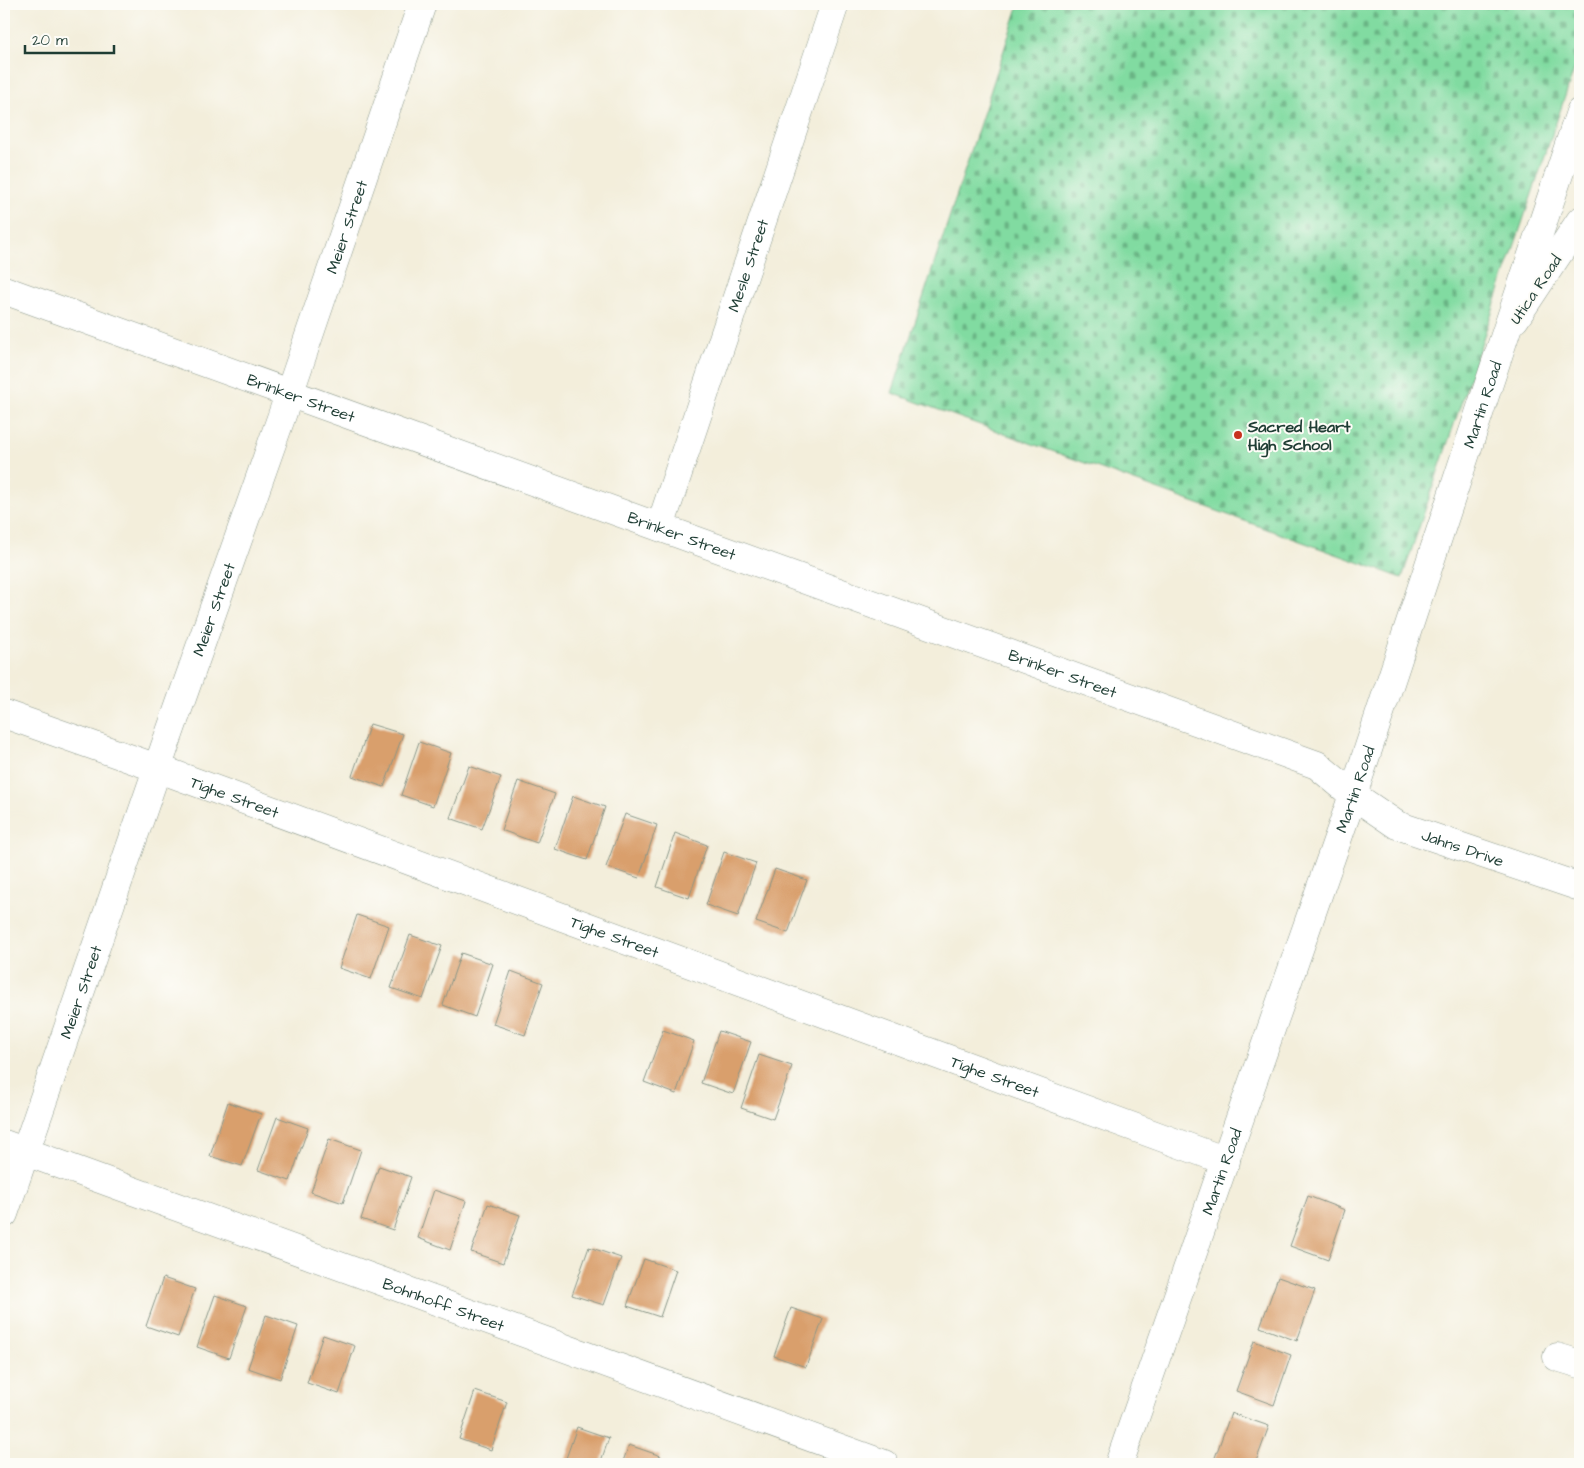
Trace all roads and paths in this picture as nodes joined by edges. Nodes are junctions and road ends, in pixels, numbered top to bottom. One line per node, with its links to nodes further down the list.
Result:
1 (422, 4): 7 (street, Meier Street)
2 (835, 4): 8 (street, Mesle Street)
3 (1580, 112): 6 (street, Martin Road)
4 (1580, 221): 6 (street, Utica Road)
5 (4, 290): 7 (street, Brinker Street)
6 (1506, 332): 11 (street, Martin Road)
7 (289, 394): 8 (street, Brinker Street); 10 (street, Meier Street)
8 (660, 527): 11 (street, Brinker Street)
9 (4, 714): 10 (street, Tighe Street)
10 (157, 768): 13 (street, Meier Street); 14 (street, Tighe Street)
11 (1353, 795): 12 (street, Jahns Drive); 14 (street, Martin Road)
12 (1580, 886)
13 (15, 1148): 15 (street, Meier Street); 16 (street, Bohnhoff Street)
14 (1226, 1161): 17 (street, Martin Road)
15 (4, 1214)
16 (884, 1464)
17 (1120, 1464)

